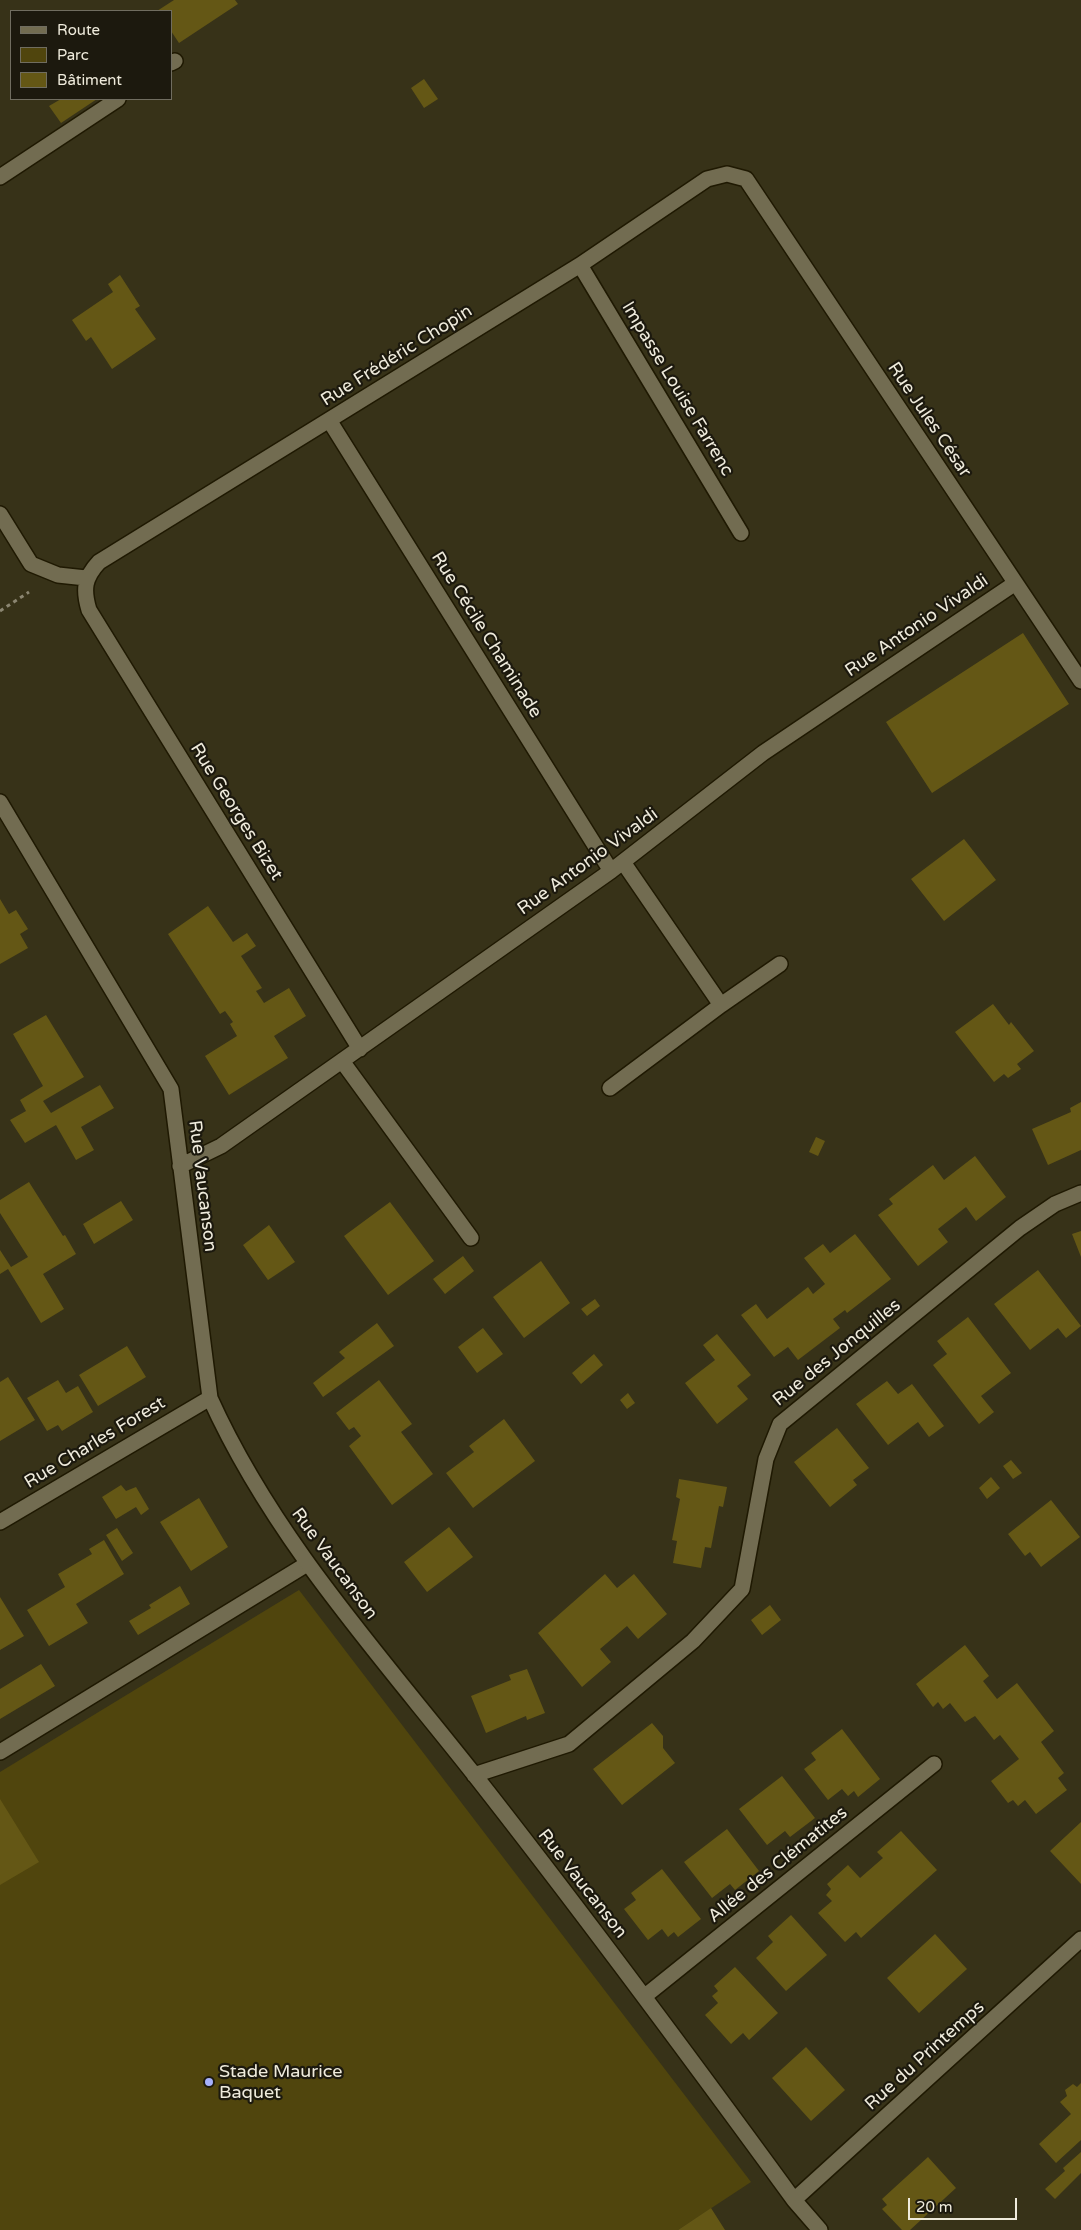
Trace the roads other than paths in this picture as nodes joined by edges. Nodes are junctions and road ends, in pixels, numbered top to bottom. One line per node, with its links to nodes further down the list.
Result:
1 (116, 100): 2 (street)
2 (0, 177)
3 (746, 179): 4 (street, Rue Frédéric Chopin); 8 (street, Rue Jules César)
4 (580, 265): 5 (street, Rue Frédéric Chopin); 7 (street, Impasse Louise Farrenc)
5 (329, 420): 9 (street, Rue Frédéric Chopin); 12 (street, Rue Cécile Chaminade)
6 (0, 514): 9 (street)
7 (741, 533)
8 (1014, 584): 10 (street, Rue Jules César); 12 (street, Rue Antonio Vivaldi)
9 (85, 585): 15 (street, Rue Georges Bizet)
10 (1081, 681)
11 (0, 802): 18 (street, Rue Vaucanson)
12 (617, 867): 14 (street, Rue Cécile Chaminade); 15 (street, Rue Antonio Vivaldi)
13 (780, 964): 14 (street)
14 (721, 1006): 17 (street)
15 (360, 1049): 16 (street, Rue Antonio Vivaldi)
16 (342, 1061): 18 (street, Rue Antonio Vivaldi); 20 (street)
17 (610, 1088)
18 (180, 1166): 21 (street, Rue Vaucanson)
19 (1081, 1193): 26 (street, Rue des Jonquilles)
20 (471, 1238)
21 (210, 1398): 22 (street, Rue Charles Forest); 23 (street, Rue Vaucanson)
22 (0, 1522)
23 (307, 1564): 24 (street); 26 (street, Rue Vaucanson)
24 (0, 1752)
25 (934, 1764): 28 (street, Allée des Clématites)
26 (474, 1775): 28 (street, Rue Vaucanson)
27 (1081, 1939): 29 (street, Rue du Printemps)
28 (645, 1996): 29 (street, Rue Vaucanson)
29 (794, 2200): 30 (street, Rue Vaucanson)
30 (820, 2230)

